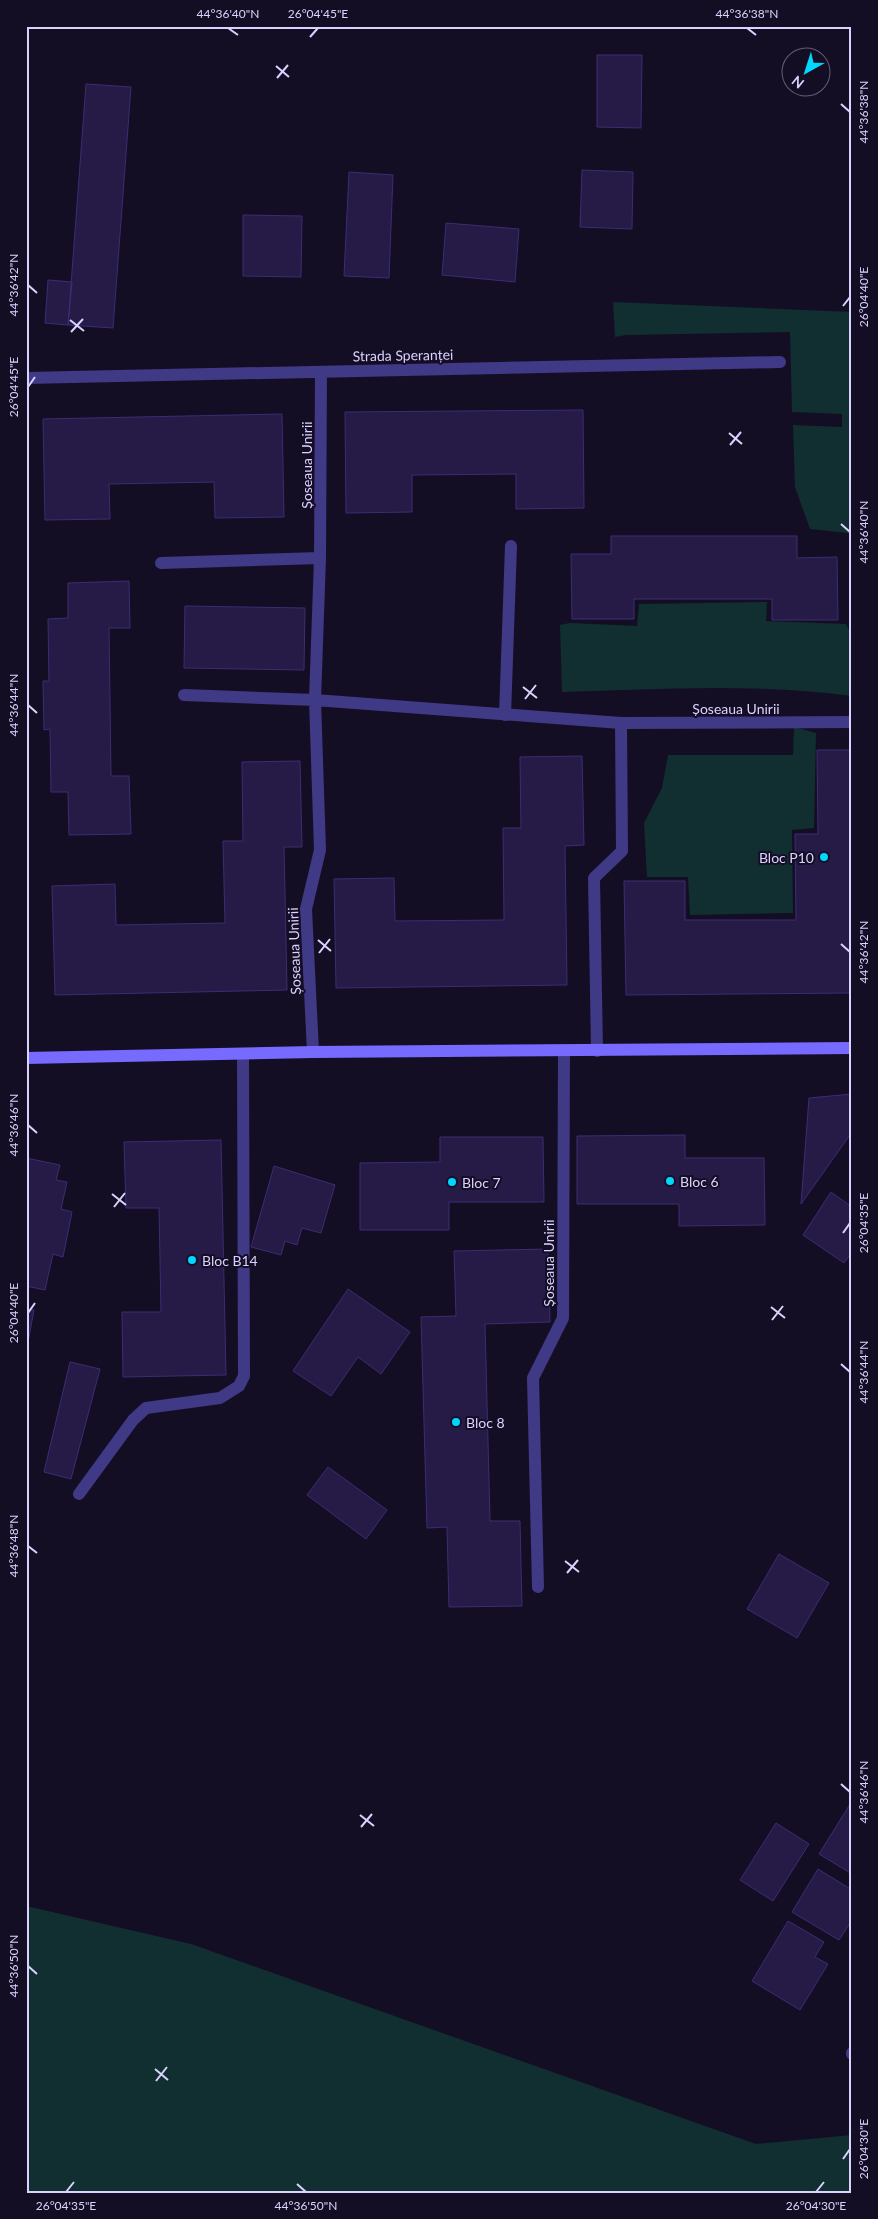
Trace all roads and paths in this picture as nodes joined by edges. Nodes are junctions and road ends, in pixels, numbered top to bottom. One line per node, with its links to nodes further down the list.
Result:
1 (780, 362): 2 (street, Strada Speranței)
2 (321, 372): 3 (street, Strada Speranței); 5 (street, Șoseaua Unirii)
3 (26, 378)
4 (511, 546): 9 (street)
5 (320, 558): 6 (street); 8 (street, Șoseaua Unirii)
6 (161, 563)
7 (184, 695): 8 (street, Șoseaua Unirii)
8 (315, 700): 9 (street, Șoseaua Unirii); 15 (street, Șoseaua Unirii)
9 (505, 715): 11 (street, Șoseaua Unirii)
10 (852, 722): 11 (street, Șoseaua Unirii)
11 (621, 723): 14 (street)
12 (852, 1048): 14 (main road)
13 (564, 1051): 14 (main road); 15 (main road); 19 (street, Șoseaua Unirii)
14 (597, 1051)
15 (314, 1052): 16 (main road)
16 (243, 1054): 17 (main road); 18 (street)
17 (26, 1058)
18 (79, 1494)
19 (538, 1588)

